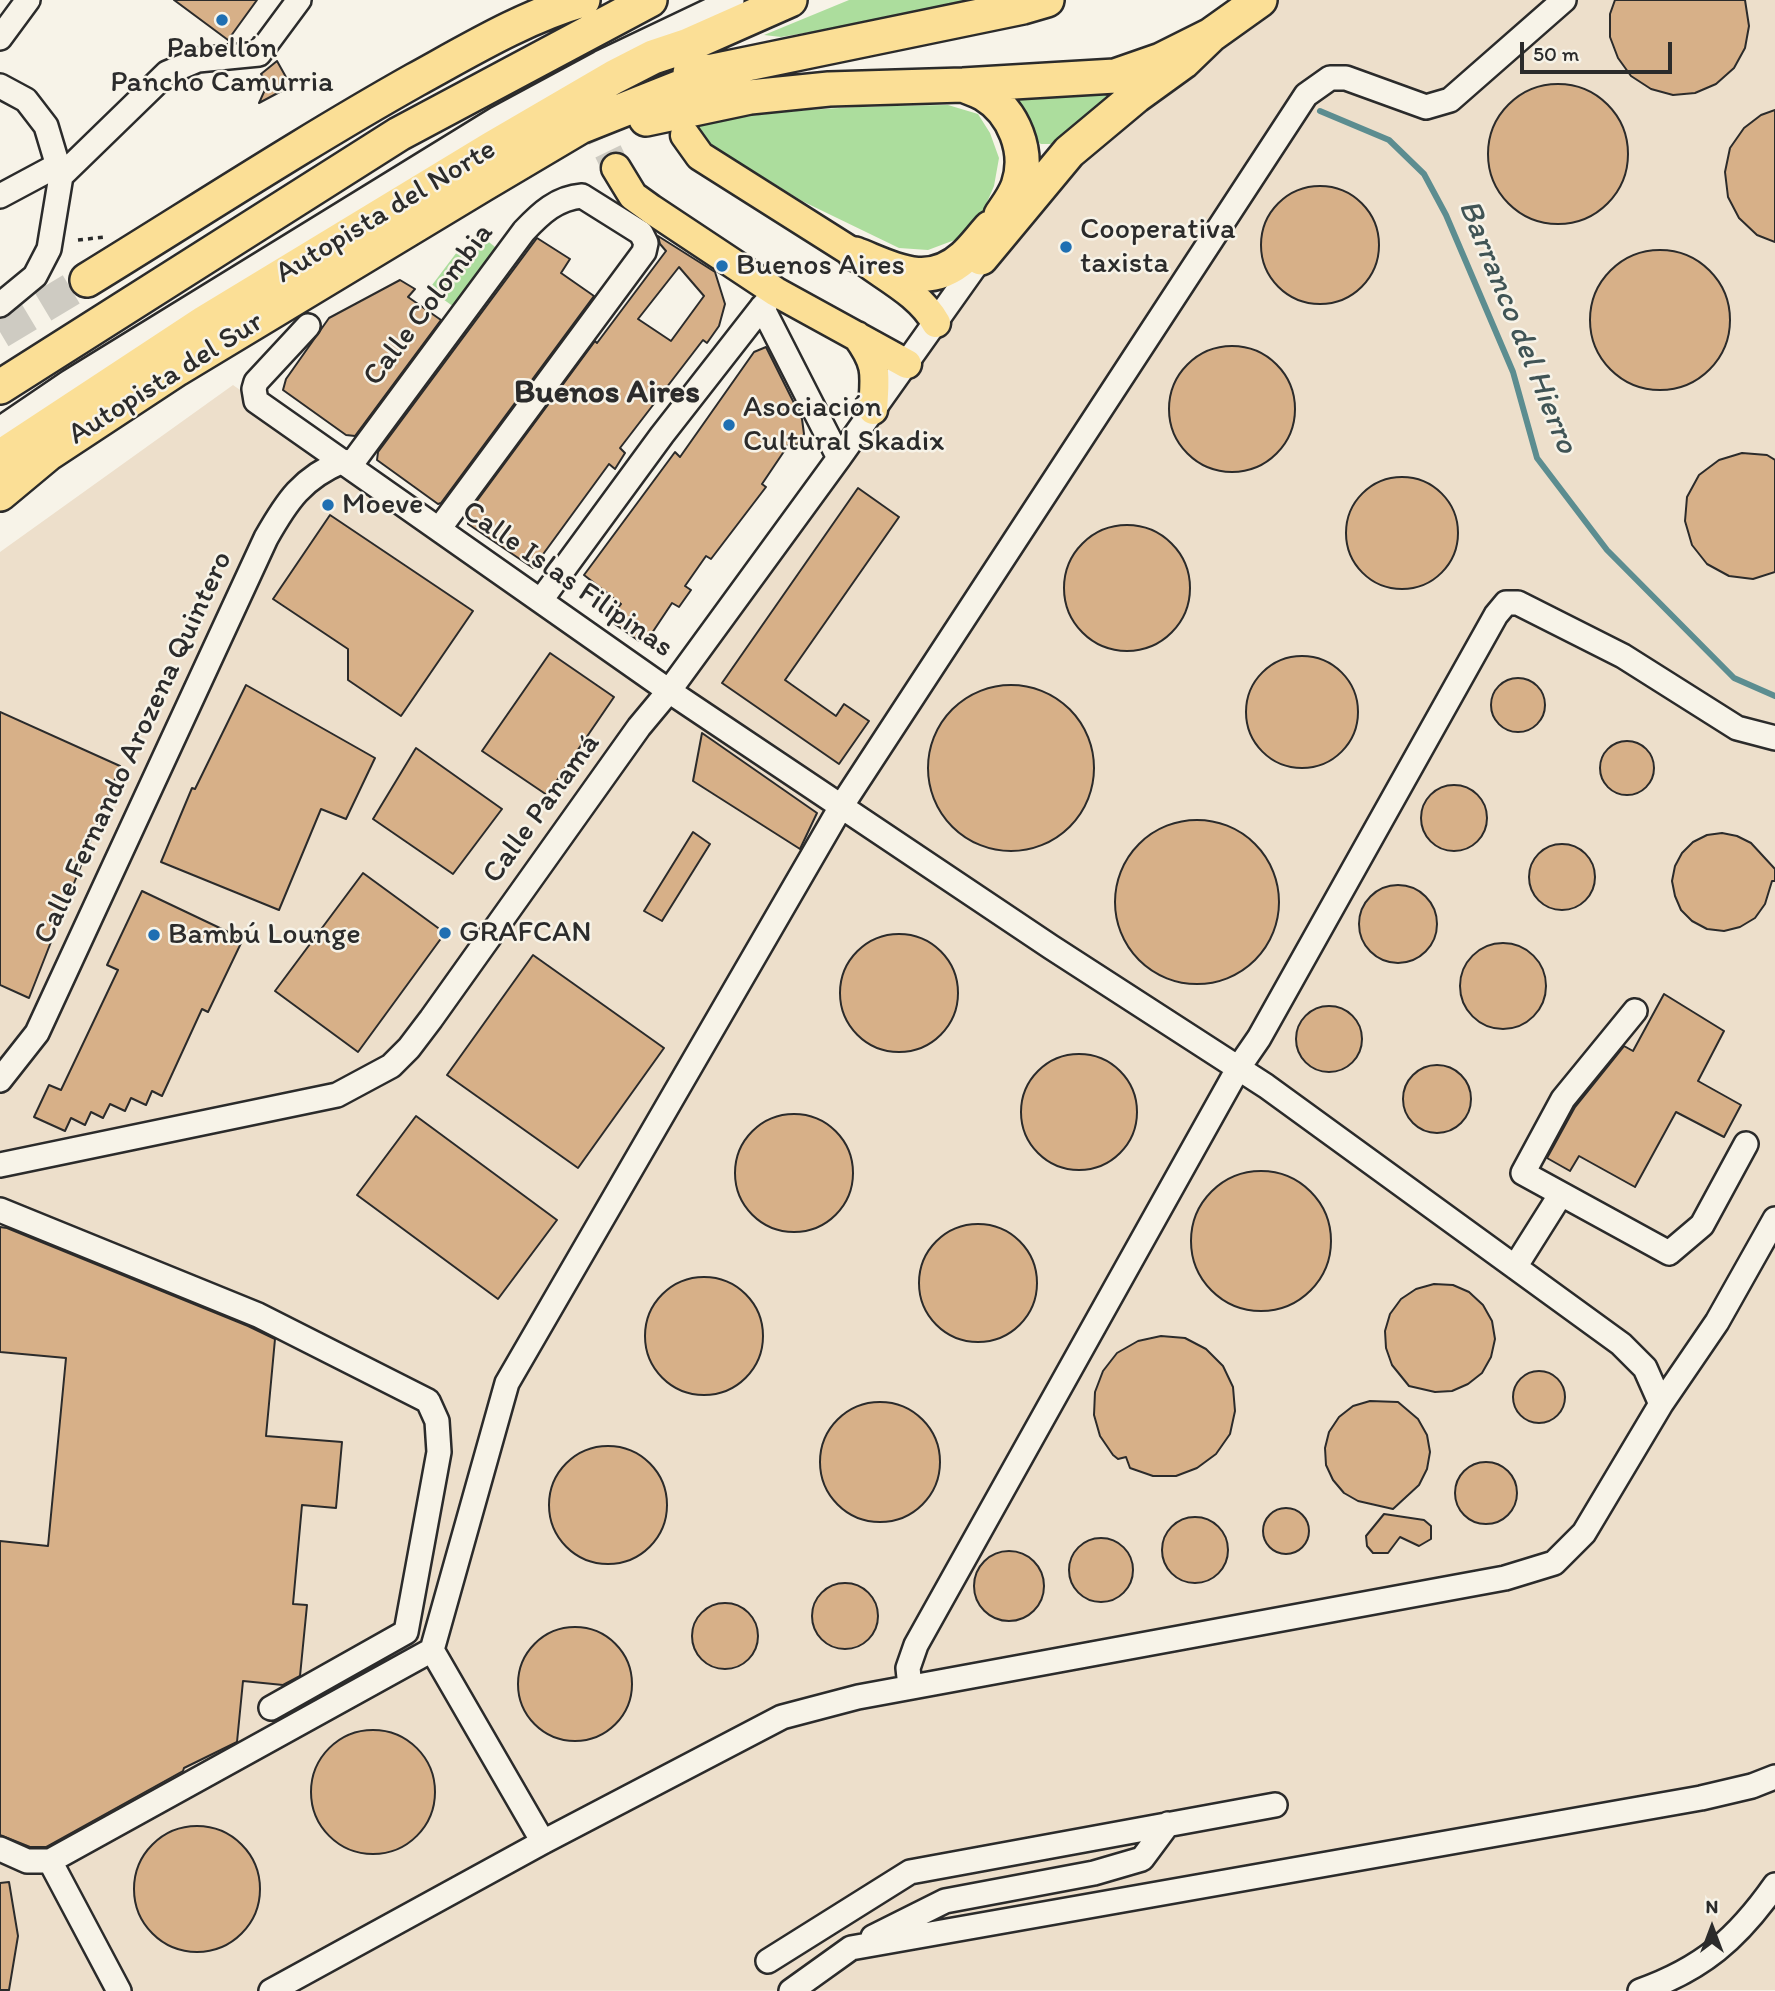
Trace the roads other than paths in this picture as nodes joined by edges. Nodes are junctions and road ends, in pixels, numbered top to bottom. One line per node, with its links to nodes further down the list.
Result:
1 (28, 0): 11 (street)
2 (299, 0): 21 (street)
3 (583, 0): 27 (highway)
4 (650, 0): 34 (highway, Autopista del Norte)
5 (732, 0): 36 (street)
6 (790, 0): 12 (highway, Autopista del Norte)
7 (1047, 0): 13 (highway)
8 (1260, 0): 10 (highway)
9 (1564, 0): 47 (street)
10 (1211, 35): 14 (highway); 19 (highway)
11 (0, 38)
12 (686, 46): 16 (highway); 38 (highway, Autopista del Norte)
13 (713, 71): 16 (highway); 22 (highway)
14 (963, 85): 18 (highway); 22 (highway)
15 (0, 86): 21 (street)
16 (611, 98): 22 (highway)
17 (685, 135): 25 (main road)
18 (1020, 140): 19 (highway); 24 (highway)
19 (1069, 152): 26 (highway)
20 (616, 168): 28 (main road)
21 (60, 170): 23 (street); 29 (street)
22 (482, 185): 37 (highway, Autopista del Sur)
23 (0, 196)
24 (999, 219): 25 (highway); 26 (highway)
25 (855, 254): 30 (main road)
26 (981, 258): 30 (street, Calle Panamá)
27 (87, 280)
28 (769, 299): 32 (main road); 39 (street); 44 (street)
29 (0, 305)
30 (936, 323): 33 (street, Calle Panamá)
31 (307, 326): 40 (street, Calle Islas Filipinas)
32 (858, 336): 33 (main road); 35 (main road)
33 (907, 364): 35 (street, Calle Panamá)
34 (4, 383)
35 (873, 410): 39 (street, Calle Panamá)
36 (0, 429)
37 (48, 454): 41 (highway); 42 (highway, Autopista del Sur)
38 (0, 457)
39 (839, 458): 45 (street, Calle Panamá)
40 (346, 463): 43 (street, Calle Islas Filipinas); 43 (street, Calle Colombia); 50 (street, Calle Fernando Arozena Quintero)
41 (0, 478)
42 (0, 494)
43 (439, 529): 44 (street, Calle Islas Filipinas)
44 (541, 600): 45 (street, Calle Islas Filipinas)
45 (669, 691): 47 (street, Calle Islas Filipinas); 52 (street, Calle Panamá)
46 (1775, 738): 49 (street)
47 (836, 802): 49 (street, Calle Islas Filipinas); 58 (street)
48 (1635, 1011): 53 (street)
49 (1238, 1067): 56 (street, Calle Islas Filipinas); 59 (street)
50 (0, 1080)
51 (1746, 1144): 53 (street)
52 (4, 1159)
53 (1562, 1194): 56 (street)
54 (0, 1210): 60 (street)
55 (1775, 1219): 57 (street)
56 (1515, 1267): 57 (street, Calle Islas Filipinas)
57 (1661, 1404): 59 (street)
58 (432, 1650): 64 (street); 66 (street)
59 (910, 1687): 64 (street)
60 (271, 1708)
61 (1775, 1777): 68 (street)
62 (1275, 1805): 63 (street)
63 (1168, 1824): 68 (street); 69 (street)
64 (543, 1842): 71 (street)
65 (0, 1849): 66 (street)
66 (50, 1861): 70 (street)
67 (1775, 1885): 73 (street)
68 (851, 1948): 72 (street)
69 (768, 1961)
70 (119, 1991)
71 (271, 1991)
72 (791, 1991)
73 (1640, 1991)

